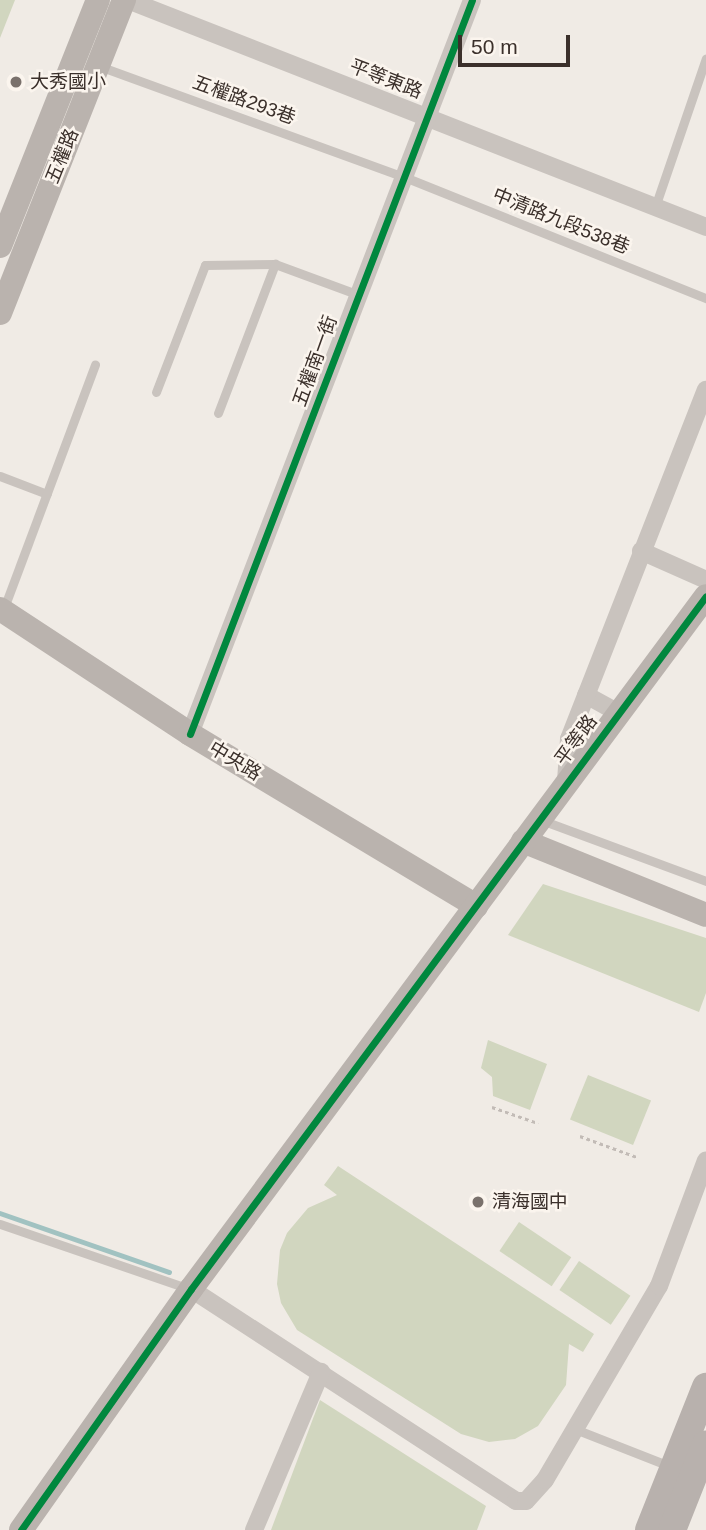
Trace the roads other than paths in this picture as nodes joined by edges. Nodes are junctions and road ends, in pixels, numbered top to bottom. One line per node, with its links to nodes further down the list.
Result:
1 (97, 0): 4 (street, 五權路)
2 (126, 0): 6 (street, 五權路); 7 (street, 平等東路)
3 (472, 0): 7 (street, 五權南一街)
4 (74, 57): 6 (lane, 五權路293巷); 9 (street, 五權路)
5 (706, 58): 10 (lane)
6 (98, 66): 8 (lane, 五權路293巷); 11 (street, 五權路)
7 (427, 117): 8 (street, 五權南一街); 10 (street, 平等東路)
8 (402, 176): 15 (street, 五權南一街); 16 (lane, 中清路九段538巷)
9 (19, 199): 11 (street); 13 (street, 五權路)
10 (655, 207): 12 (street, 平等東路)
11 (42, 208): 17 (street, 五權路)
12 (706, 227)
13 (0, 246)
14 (275, 264): 15 (lane); 19 (lane); 21 (lane)
15 (356, 294): 30 (street, 五權南一街)
16 (706, 298)
17 (0, 313)
18 (96, 364): 23 (lane)
19 (156, 392)
20 (705, 394): 24 (street)
21 (218, 413)
22 (0, 476): 23 (lane)
23 (47, 494): 27 (lane)
24 (640, 551): 25 (street); 28 (street)
25 (706, 580)
26 (706, 596): 29 (street, 平等路)
27 (1, 610): 30 (street, 中央路)
28 (586, 695): 29 (street); 31 (street)
29 (617, 712): 31 (street, 平等路)
30 (190, 734): 35 (street, 中央路)
31 (566, 781): 32 (street, 平等路)
32 (539, 819): 33 (street, 平等路); 34 (lane)
33 (523, 841): 35 (street, 平等路); 36 (street)
34 (706, 881)
35 (476, 906): 39 (street, 平等路)
36 (706, 915)
37 (706, 1160): 42 (street)
38 (0, 1224): 39 (lane)
39 (191, 1289): 40 (street); 45 (street, 平等路)
40 (321, 1372): 42 (street); 46 (street)
41 (706, 1387): 44 (main road)
42 (575, 1429): 44 (lane)
43 (706, 1444): 44 (main road)
44 (691, 1475): 47 (main road); 48 (main road)
45 (21, 1530)
46 (254, 1530)
47 (649, 1530)
48 (672, 1530)

